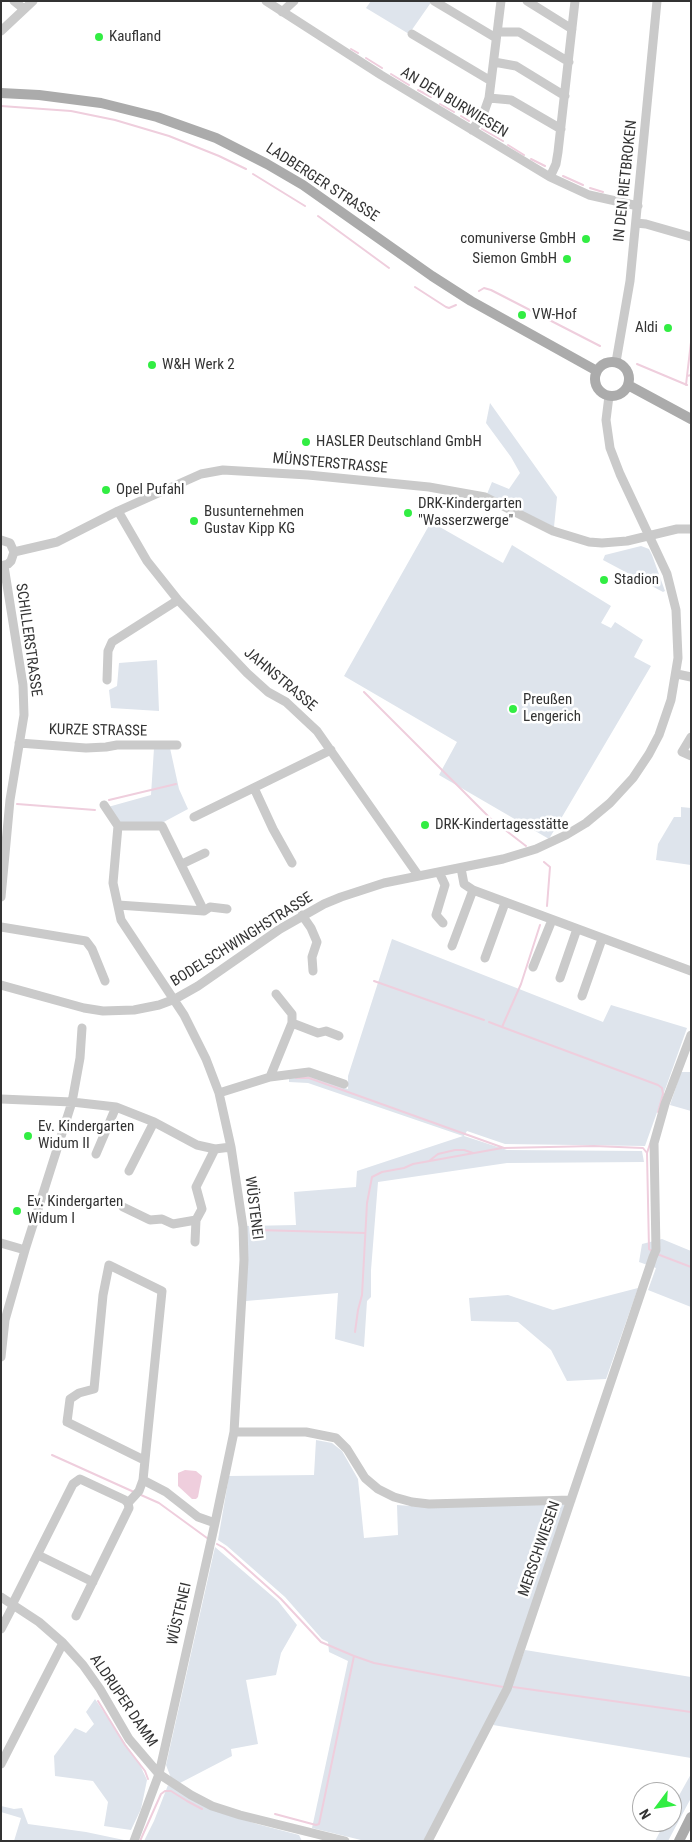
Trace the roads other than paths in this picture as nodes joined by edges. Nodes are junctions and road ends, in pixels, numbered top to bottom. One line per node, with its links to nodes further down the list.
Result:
1 (14, 1): 10 (street)
2 (33, 1): 10 (street)
3 (266, 1): 11 (street, AN DEN BURWIESEN)
4 (294, 1): 11 (street)
5 (434, 1): 15 (street)
6 (501, 1): 15 (street)
7 (526, 1): 12 (street)
8 (575, 1): 12 (street)
9 (657, 1): 25 (street, IN DEN RIETBROKEN)
10 (24, 9): 13 (street)
11 (282, 12): 22 (street, AN DEN BURWIESEN)
12 (572, 29): 17 (street)
13 (1, 31)
14 (412, 34): 18 (street)
15 (497, 35): 16 (street); 17 (street)
16 (494, 62): 18 (street); 20 (street)
17 (569, 62): 20 (street)
18 (491, 81): 21 (street)
19 (1, 93): 29 (main road, LADBERGER STRASSE)
20 (564, 96): 23 (street)
21 (489, 98): 22 (street); 23 (street)
22 (472, 130): 24 (street, AN DEN BURWIESEN)
23 (561, 130): 24 (street)
24 (550, 177): 25 (street, AN DEN BURWIESEN)
25 (638, 206): 26 (street, IN DEN RIETBROKEN)
26 (636, 223): 27 (street); 28 (street, IN DEN RIETBROKEN)
27 (691, 236)
28 (616, 362): 29 (main road); 30 (main road)
29 (597, 371): 31 (main road)
30 (628, 386): 31 (main road); 32 (main road)
31 (609, 396): 35 (street, BODELSCHWINGHSTRASSE)
32 (691, 419)
33 (118, 511): 35 (street, MÜNSTERSTRASSE); 37 (street, MÜNSTERSTRASSE); 39 (street, JAHNSTRASSE)
34 (691, 530): 35 (street, MÜNSTERSTRASSE)
35 (649, 535): 40 (street, BODELSCHWINGHSTRASSE)
36 (1, 540): 37 (street)
37 (14, 552): 38 (street)
38 (2, 566): 44 (street, SCHILLERSTRASSE)
39 (178, 600): 42 (street); 46 (street, JAHNSTRASSE)
40 (677, 674): 41 (street); 55 (street, BODELSCHWINGHSTRASSE)
41 (691, 677)
42 (107, 680)
43 (691, 737): 47 (street)
44 (20, 743): 45 (street, KURZE STRASSE); 59 (street, SCHILLERSTRASSE)
45 (177, 746)
46 (331, 750): 48 (street); 57 (street, JAHNSTRASSE)
47 (691, 756)
48 (254, 788): 50 (street); 53 (street)
49 (104, 805): 51 (street)
50 (194, 817)
51 (118, 826): 54 (street); 61 (street, WÜSTENEI)
52 (205, 853): 54 (street)
53 (292, 863)
54 (182, 864): 63 (street)
55 (462, 868): 56 (street, BODELSCHWINGHSTRASSE); 58 (street)
56 (439, 872): 57 (street, BODELSCHWINGHSTRASSE); 66 (street)
57 (418, 875): 64 (street, BODELSCHWINGHSTRASSE)
58 (473, 890): 60 (street); 70 (street)
59 (1, 897)
60 (505, 903): 65 (street); 71 (street)
61 (118, 906): 63 (street); 80 (street, WÜSTENEI)
62 (227, 910): 63 (street)
63 (204, 911)
64 (302, 916): 73 (street); 80 (street, BODELSCHWINGHSTRASSE)
65 (552, 920): 68 (street); 72 (street)
66 (443, 923)
67 (1, 927): 76 (street)
68 (577, 929): 69 (street); 75 (street)
69 (602, 939): 74 (street); 79 (street)
70 (452, 946)
71 (485, 958)
72 (533, 967)
73 (313, 971)
74 (691, 972)
75 (560, 978)
76 (105, 980)
77 (1, 985): 80 (street, BODELSCHWINGHSTRASSE)
78 (276, 994): 81 (street)
79 (582, 996)
80 (175, 999): 87 (street, WÜSTENEI)
81 (292, 1023): 84 (street); 85 (street)
82 (82, 1028): 89 (street)
83 (691, 1035): 106 (street, MERSCHWIESEN)
84 (339, 1036)
85 (270, 1077): 86 (street); 87 (street)
86 (344, 1084)
87 (219, 1093): 92 (street, WÜSTENEI)
88 (1, 1099): 89 (street)
89 (72, 1102): 90 (street); 100 (street)
90 (116, 1107): 91 (street); 94 (street)
91 (154, 1122): 93 (street); 95 (street)
92 (231, 1146): 93 (street); 103 (street, WÜSTENEI)
93 (215, 1149): 97 (street)
94 (96, 1154)
95 (129, 1171)
96 (123, 1207): 97 (street)
97 (196, 1220): 98 (street)
98 (195, 1242)
99 (1, 1243): 100 (street)
100 (25, 1250): 101 (street)
101 (3, 1330): 102 (street)
102 (1, 1357)
103 (234, 1432): 106 (street); 108 (street, WÜSTENEI)
104 (144, 1460): 104 (street); 105 (street)
105 (142, 1480): 107 (street); 108 (street)
106 (571, 1500): 122 (street, MERSCHWIESEN)
107 (128, 1503): 109 (street); 110 (street)
108 (215, 1523): 117 (street, WÜSTENEI)
109 (38, 1555): 110 (street); 112 (street)
110 (94, 1582): 113 (street)
111 (1, 1597): 112 (street, ALDRUPER DAMM)
112 (14, 1604): 114 (street); 115 (street, ALDRUPER DAMM)
113 (76, 1616)
114 (1, 1628)
115 (63, 1643): 116 (street); 117 (street, ALDRUPER DAMM)
116 (1, 1764)
117 (159, 1774): 119 (street, ALDRUPER DAMM); 120 (street, WÜSTENEI)
118 (691, 1817): 123 (main road)
119 (311, 1837): 121 (street, ALDRUPER DAMM)
120 (134, 1841)
121 (345, 1841)
122 (428, 1841)
123 (679, 1841)

